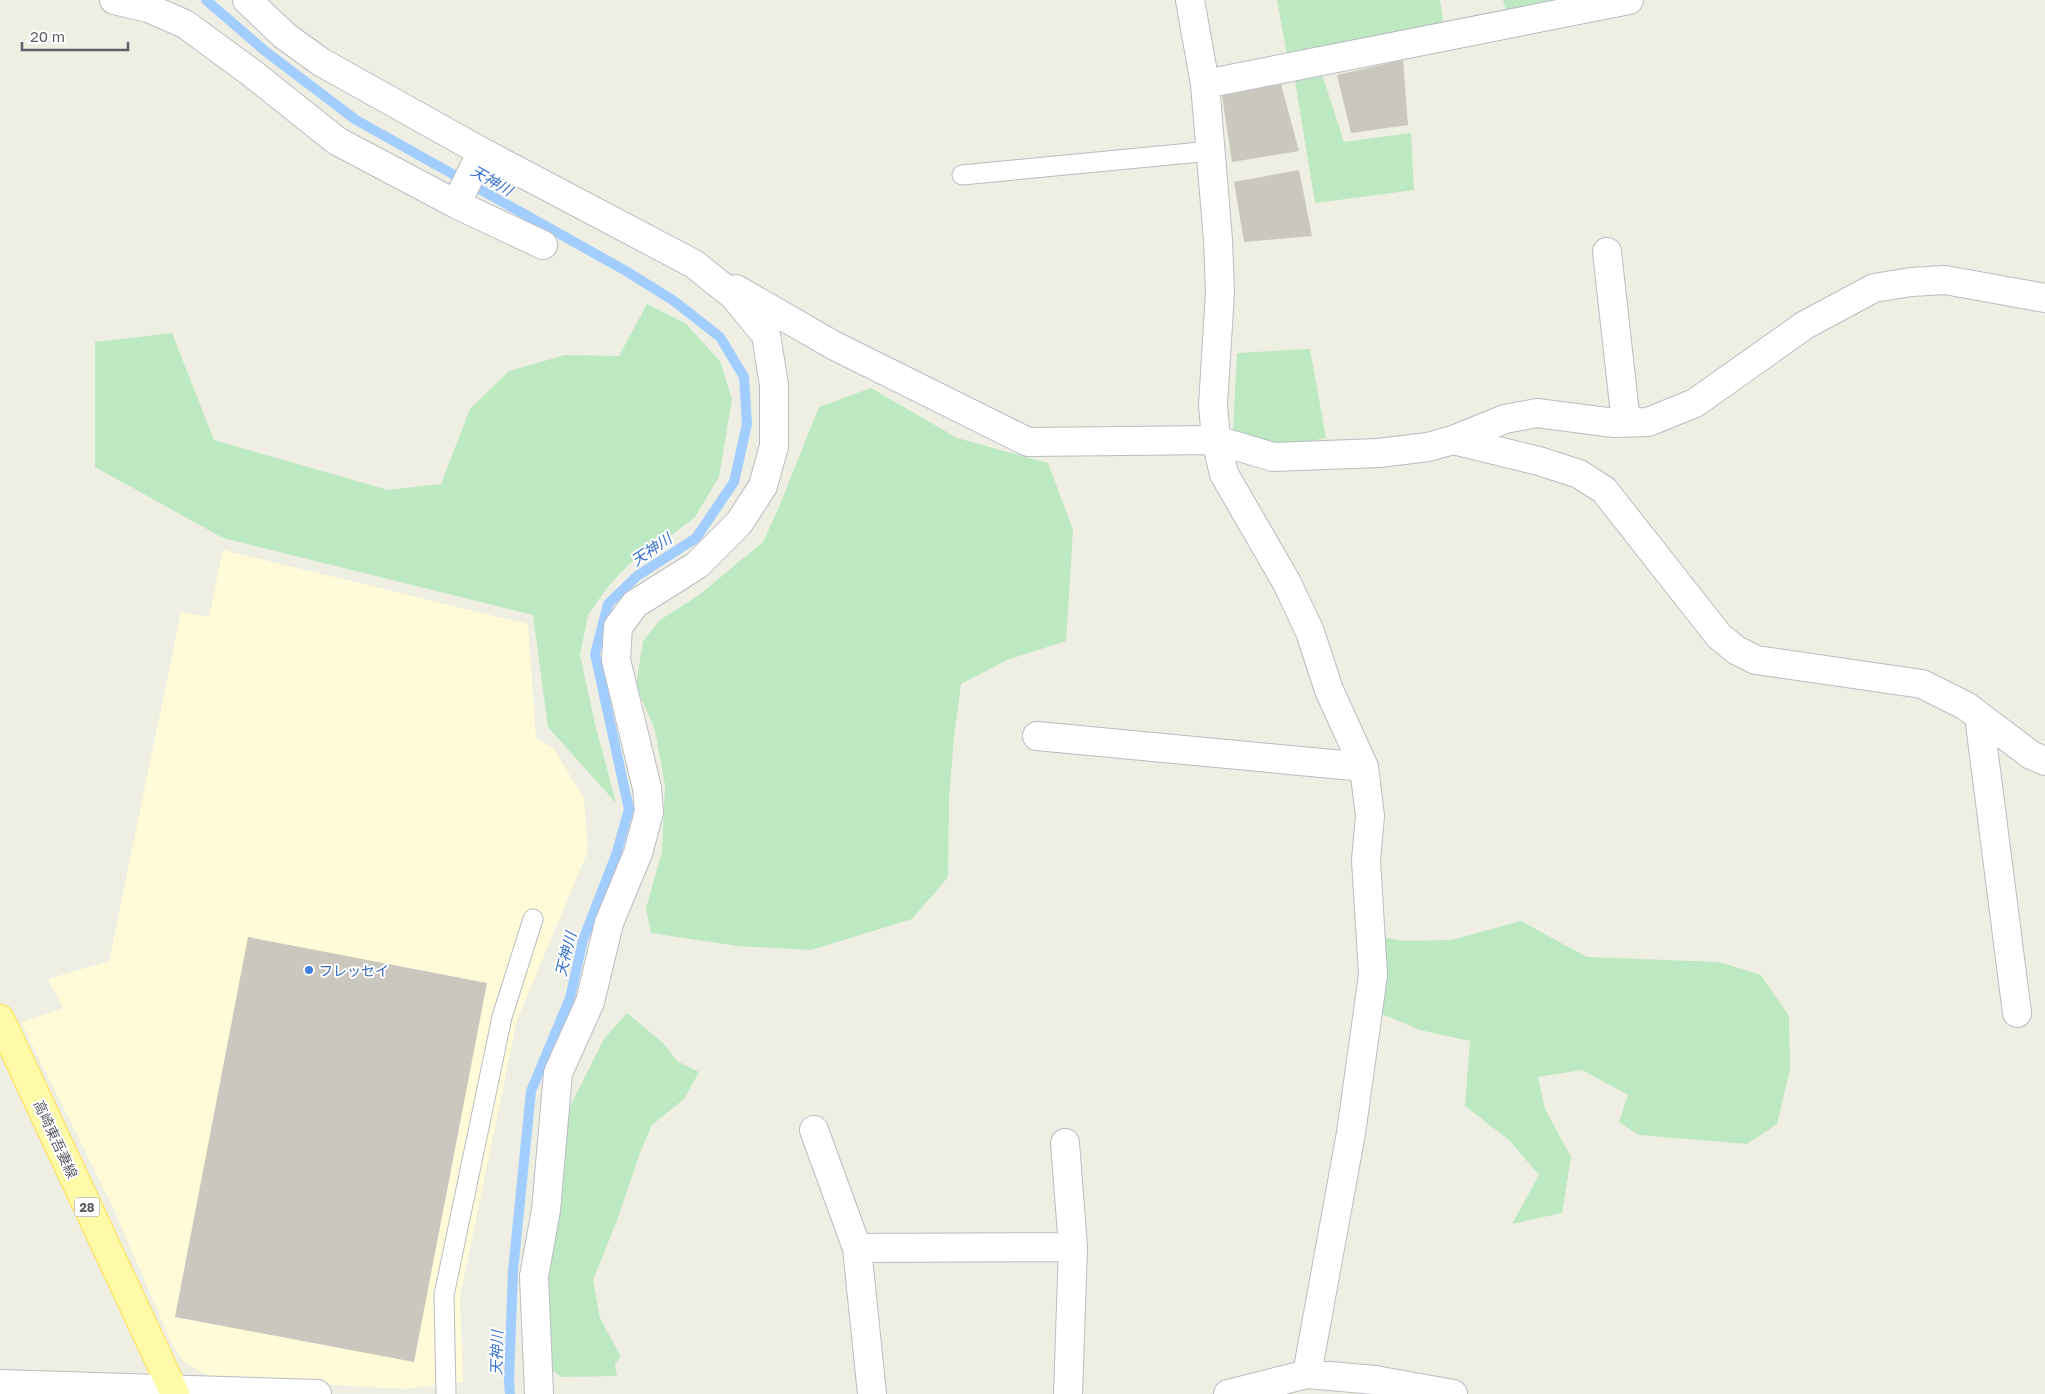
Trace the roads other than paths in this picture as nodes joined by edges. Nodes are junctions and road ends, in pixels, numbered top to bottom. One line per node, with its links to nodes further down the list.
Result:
1 (114, 0): 9 (street)
2 (247, 0): 7 (street)
3 (1190, 0): 5 (street)
4 (1629, 0): 5 (street)
5 (1205, 84): 6 (street)
6 (1211, 151): 8 (lane); 15 (street)
7 (480, 157): 9 (street); 12 (street)
8 (962, 175)
9 (458, 199): 10 (street)
10 (543, 244)
11 (1607, 252): 14 (street)
12 (694, 264): 15 (street); 33 (street)
13 (2045, 298): 14 (street)
14 (1626, 423): 16 (street)
15 (1216, 440): 16 (street); 20 (street)
16 (1453, 440): 17 (street)
17 (1979, 716): 19 (street); 22 (street)
18 (1037, 736): 20 (street)
19 (2045, 761)
20 (1364, 767): 28 (street)
21 (533, 919): 32 (lane)
22 (2017, 1013)
23 (0, 1019): 30 (main road, 高崎東吾妻線 / 28)
24 (814, 1130): 27 (street)
25 (1064, 1143): 26 (street)
26 (1073, 1247): 27 (street); 35 (street)
27 (857, 1248): 34 (street)
28 (1307, 1374): 36 (street); 37 (street)
29 (0, 1384): 30 (street)
30 (174, 1392): 31 (street)
31 (317, 1394)
32 (446, 1394)
33 (539, 1394)
34 (872, 1394)
35 (1068, 1394)
36 (1228, 1394)
37 (1453, 1394)

